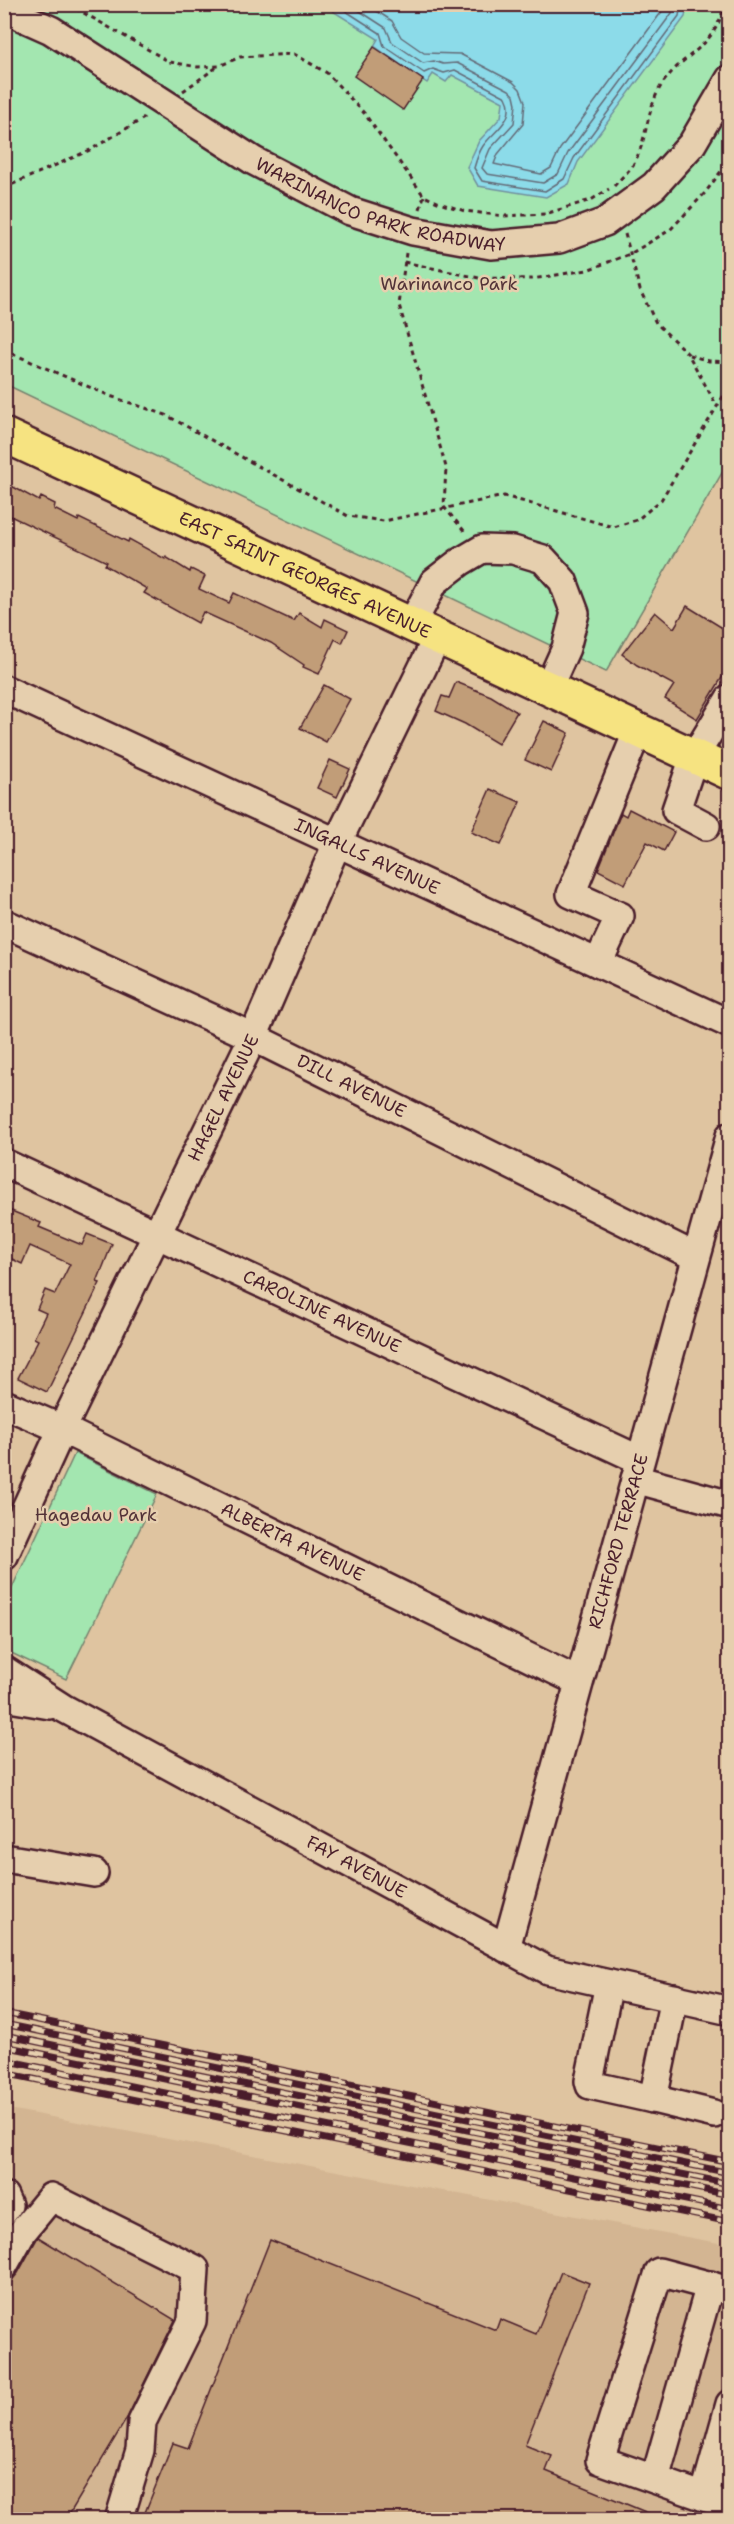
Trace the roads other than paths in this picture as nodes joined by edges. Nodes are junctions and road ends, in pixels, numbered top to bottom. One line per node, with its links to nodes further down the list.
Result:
1 (4, 9): 2 (street, WARINANCO PARK ROADWAY)
2 (729, 79)
3 (4, 435): 4 (main road, EAST SAINT GEORGES AVENUE)
4 (425, 630): 6 (main road, EAST SAINT GEORGES AVENUE); 6 (street); 12 (street, HAGEL AVENUE)
5 (4, 688): 12 (street, INGALLS AVENUE)
6 (548, 688): 8 (main road, EAST SAINT GEORGES AVENUE)
7 (729, 698): 9 (street)
8 (638, 730): 9 (main road, EAST SAINT GEORGES AVENUE); 14 (street)
9 (694, 756): 10 (main road, EAST SAINT GEORGES AVENUE); 11 (street)
10 (729, 773)
11 (706, 826)
12 (338, 842): 14 (street, INGALLS AVENUE); 16 (street, HAGEL AVENUE)
13 (4, 923): 16 (street, DILL AVENUE)
14 (598, 963): 15 (street, INGALLS AVENUE)
15 (729, 1024)
16 (253, 1036): 19 (street, HAGEL AVENUE); 20 (street, DILL AVENUE)
17 (729, 1136): 20 (street, RICHFORD TERRACE)
18 (4, 1163): 19 (street, CAROLINE AVENUE)
19 (157, 1234): 22 (street, HAGEL AVENUE); 23 (street, CAROLINE AVENUE)
20 (696, 1257): 23 (street, RICHFORD TERRACE)
21 (4, 1404): 22 (street, ALBERTA AVENUE)
22 (62, 1429): 25 (street, HAGEL AVENUE); 27 (street, ALBERTA AVENUE)
23 (638, 1470): 24 (street, CAROLINE AVENUE); 27 (street, RICHFORD TERRACE)
24 (729, 1504)
25 (4, 1557)
26 (4, 1670): 29 (street, FAY AVENUE)
27 (579, 1682): 32 (street, RICHFORD TERRACE)
28 (4, 1697): 29 (street)
29 (63, 1708): 32 (street, FAY AVENUE)
30 (4, 1858): 31 (street)
31 (94, 1873)
32 (506, 1948): 33 (street, FAY AVENUE)
33 (609, 1984): 34 (street, FAY AVENUE); 36 (street)
34 (674, 1998): 35 (street, FAY AVENUE); 36 (street)
35 (729, 2011)
36 (653, 2099): 37 (street)
37 (714, 2114)
38 (4, 2196): 39 (street)
39 (4, 2211)
40 (4, 2265): 46 (street)
41 (720, 2288): 43 (street); 43 (street)
42 (729, 2404): 44 (street)
43 (655, 2479): 44 (street)
44 (704, 2497): 45 (street)
45 (729, 2506)
46 (119, 2520)

